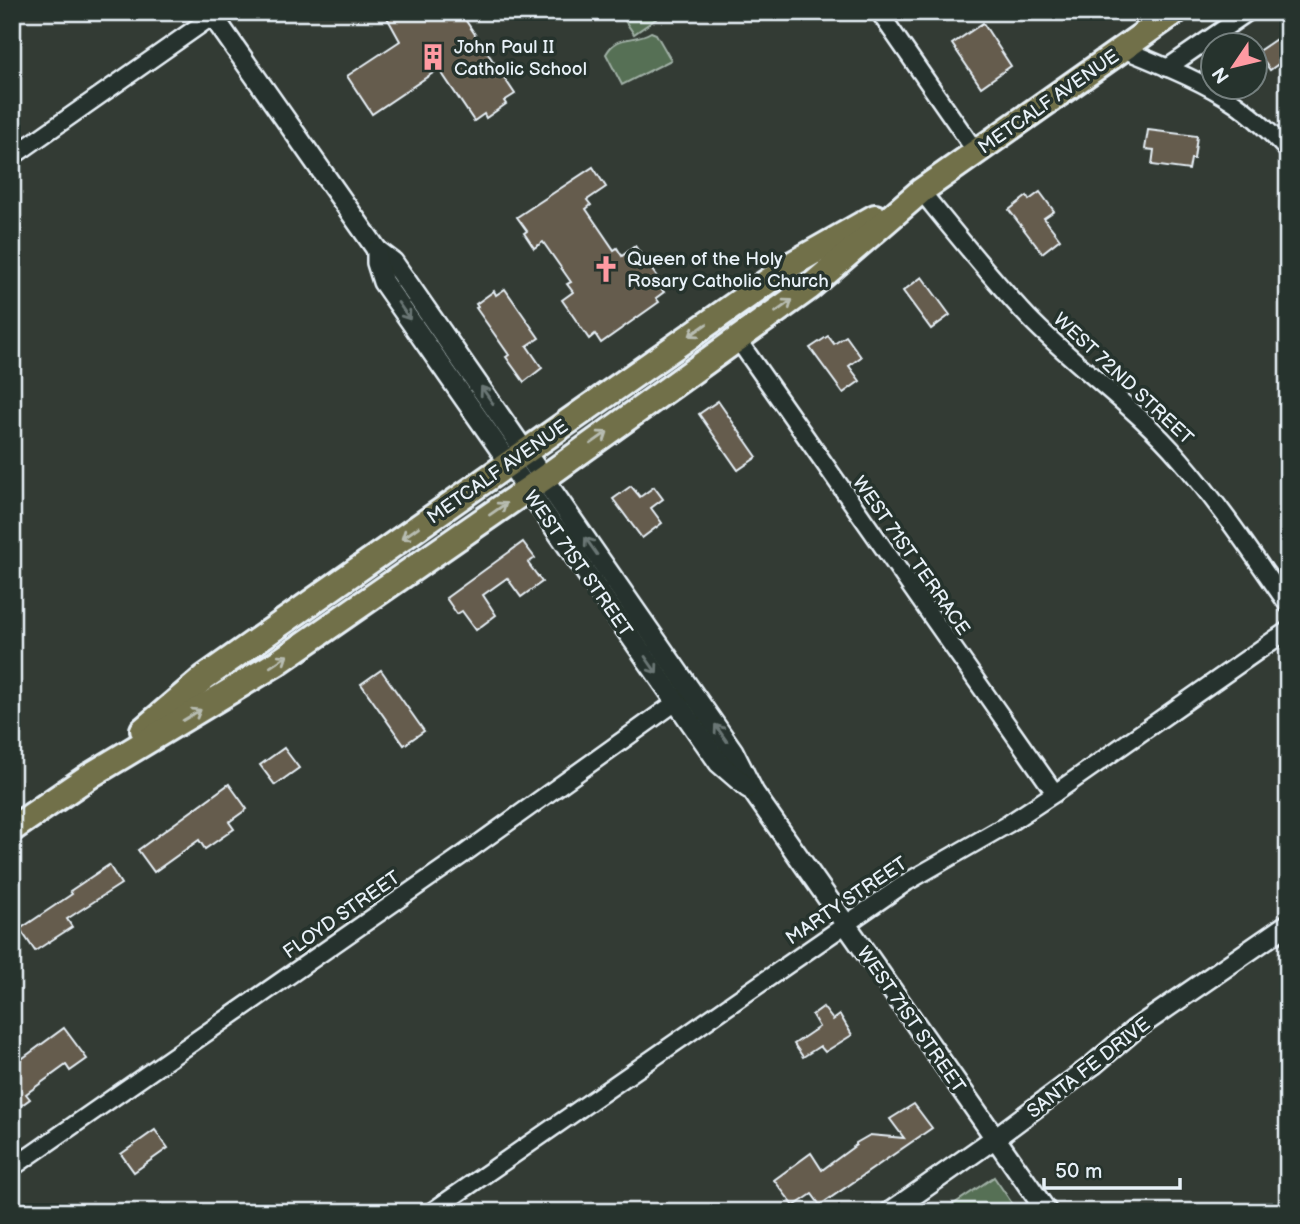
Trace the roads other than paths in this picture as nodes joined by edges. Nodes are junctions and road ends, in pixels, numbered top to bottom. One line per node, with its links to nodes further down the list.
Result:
1 (879, 12): 8 (street)
2 (1175, 12): 5 (main road, METCALF AVENUE)
3 (1248, 12): 6 (street)
4 (211, 14): 9 (street); 12 (street, WEST 71ST STREET)
5 (1123, 49): 6 (street); 8 (main road, METCALF AVENUE)
6 (1167, 68): 7 (street)
7 (1288, 150)
8 (976, 152): 10 (main road, METCALF AVENUE)
9 (12, 157)
10 (921, 191): 11 (main road, METCALF AVENUE, one-way to 10); 12 (main road, METCALF AVENUE, one-way to 12); 14 (street, WEST 72ND STREET)
11 (737, 340): 13 (main road, METCALF AVENUE, one-way to 11); 18 (street, WEST 71ST TERRACE)
12 (517, 457): 13 (street, WEST 71ST STREET); 17 (main road, METCALF AVENUE, one-way to 17)
13 (535, 484): 16 (street, WEST 71ST STREET); 17 (main road, METCALF AVENUE, one-way to 13)
14 (1288, 605)
15 (1288, 630): 18 (street, MARTY STREET)
16 (684, 697): 20 (street, WEST 71ST STREET); 23 (street, FLOYD STREET)
17 (91, 775): 19 (main road, METCALF AVENUE)
18 (1055, 793): 20 (street, MARTY STREET)
19 (12, 829)
20 (845, 924): 22 (street, WEST 71ST STREET); 24 (street, MARTY STREET)
21 (1288, 925): 22 (street, SANTA FE DRIVE)
22 (995, 1138): 25 (street, SANTA FE DRIVE); 26 (street, WEST 71ST STREET)
23 (12, 1168)
24 (431, 1212)
25 (891, 1212)
26 (1047, 1212)

